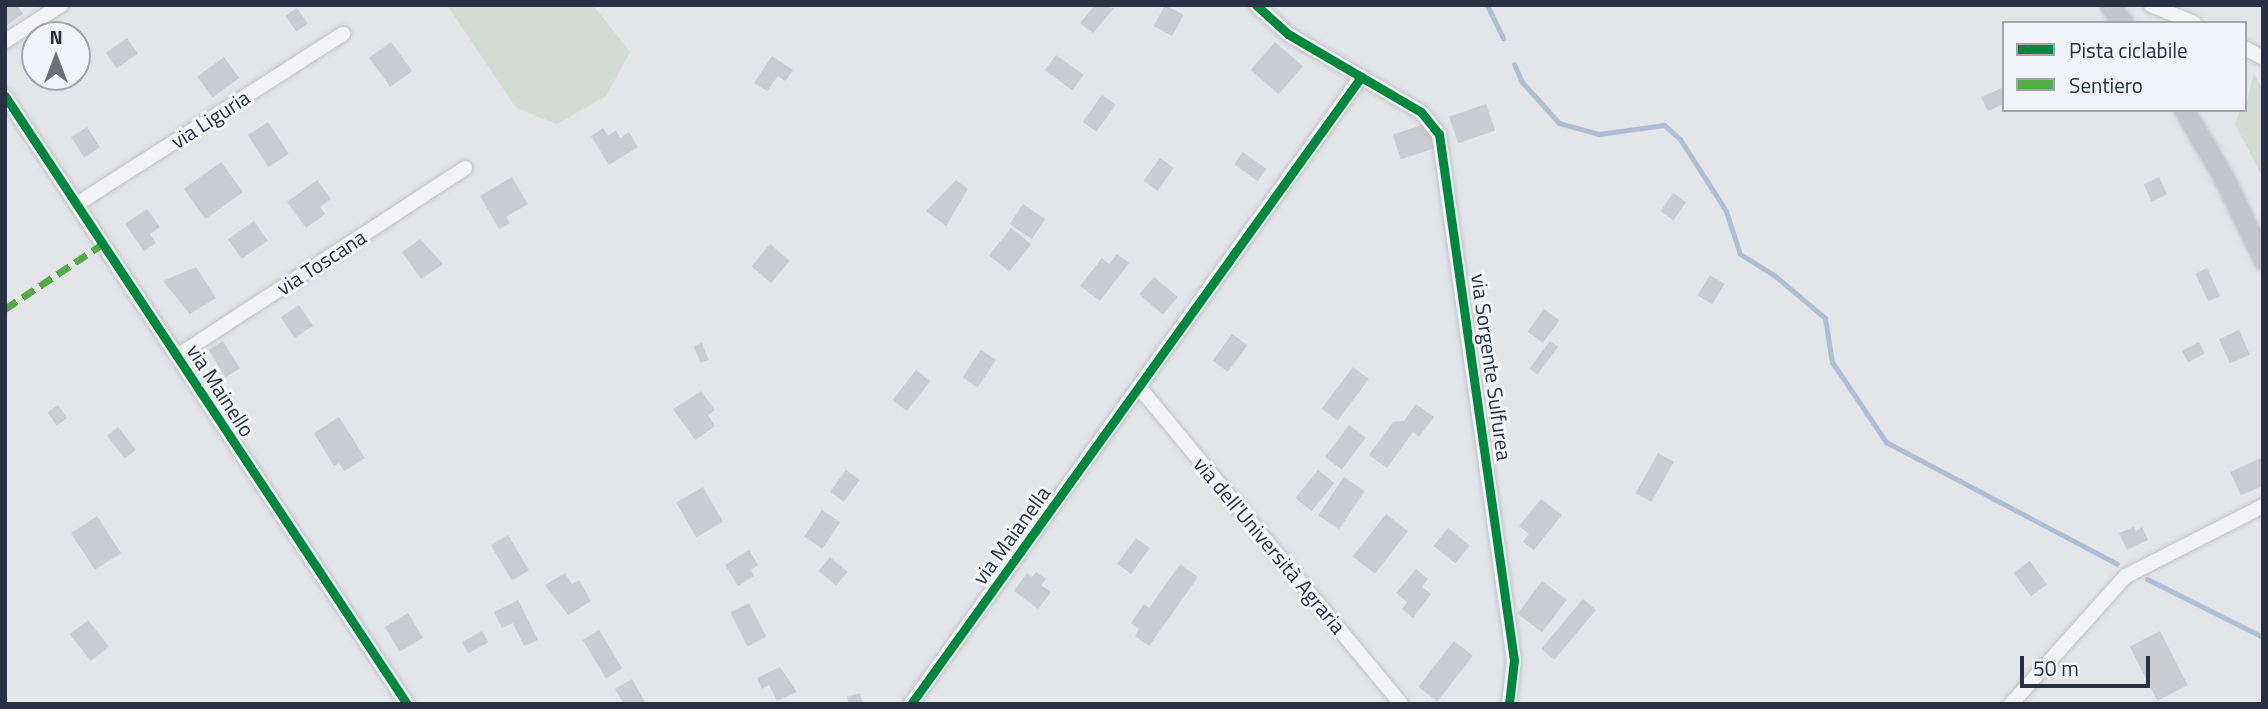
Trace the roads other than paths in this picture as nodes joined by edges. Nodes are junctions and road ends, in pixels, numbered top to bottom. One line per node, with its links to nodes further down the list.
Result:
1 (61, 5): 8 (street)
2 (1256, 5): 11 (street, via Sorgente Sulfurea)
3 (2110, 5): 5 (main road)
4 (2151, 5): 6 (street)
5 (2122, 21)
6 (2189, 21)
7 (343, 34): 15 (street, via Liguria)
8 (5, 41)
9 (2247, 49): 10 (street)
10 (2263, 58)
11 (1361, 77): 18 (street, via Maianella); 23 (street, via Sorgente Sulfurea)
12 (5, 96): 15 (street, via Mainello)
13 (2185, 112): 16 (main road)
14 (465, 168): 17 (street, via Toscana)
15 (77, 204): 17 (street, via Mainello)
16 (2263, 259)
17 (177, 356): 20 (street, via Mainello)
18 (1139, 387): 21 (street, via Maianella); 22 (street, via dell'Università Agraria)
19 (2263, 506): 24 (street)
20 (407, 704)
21 (911, 704)
22 (1401, 704)
23 (1509, 704)
24 (2011, 704)

